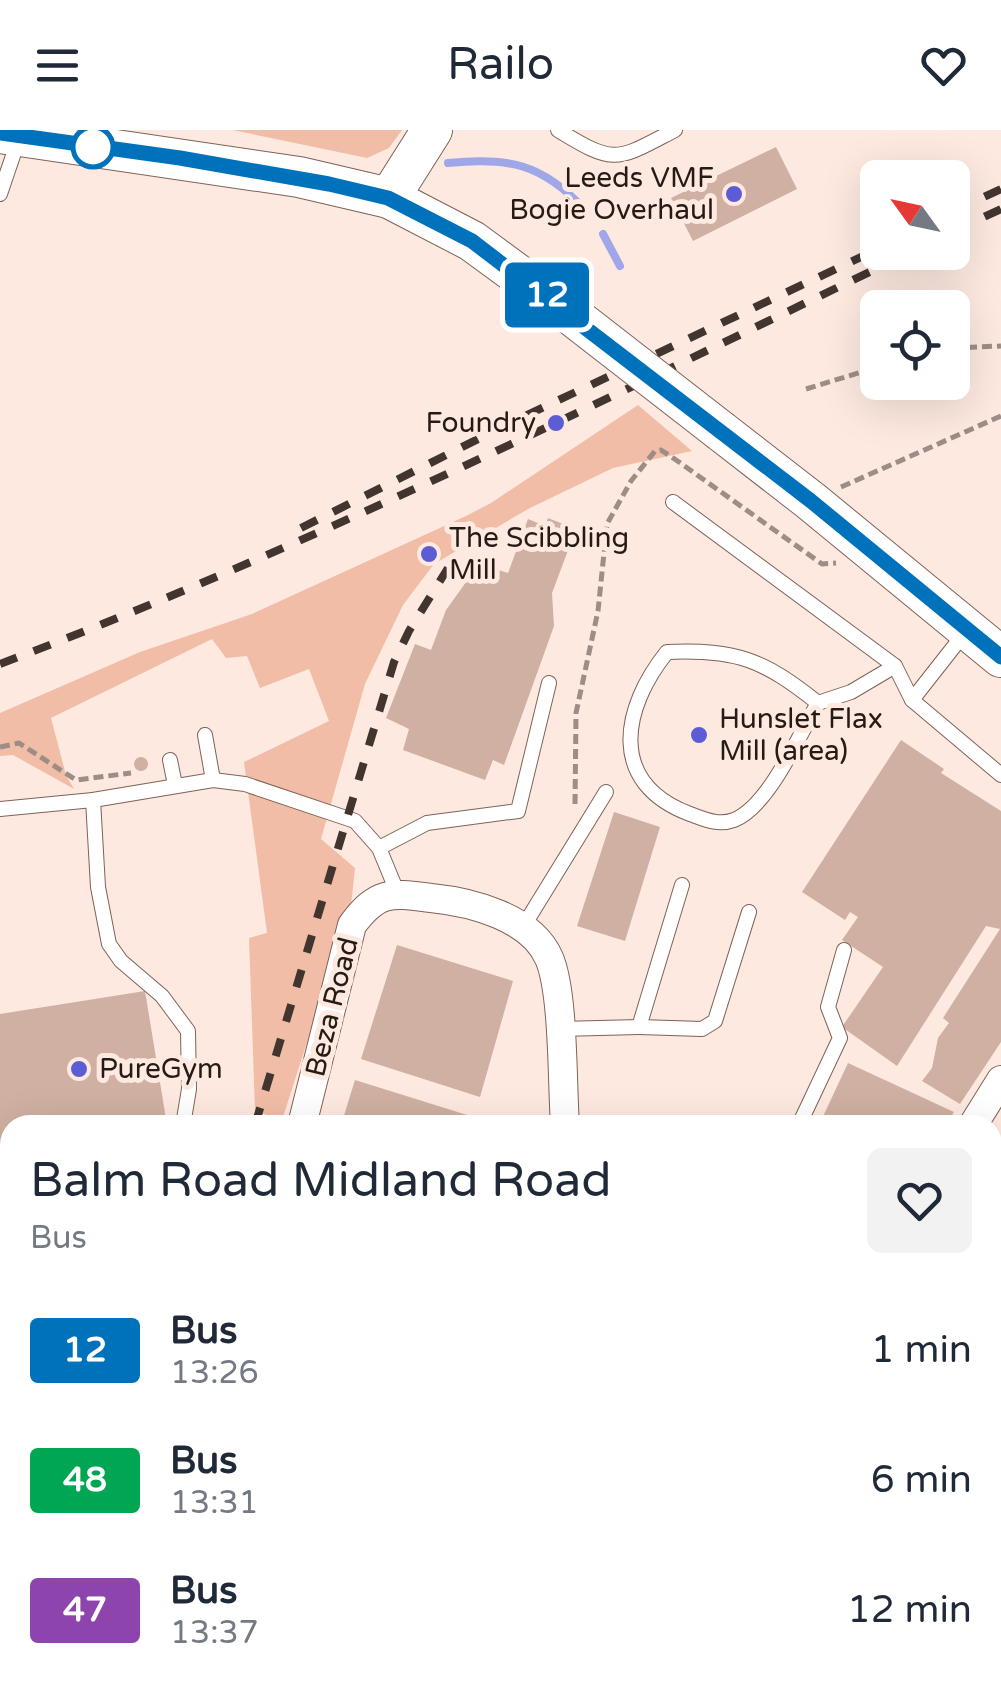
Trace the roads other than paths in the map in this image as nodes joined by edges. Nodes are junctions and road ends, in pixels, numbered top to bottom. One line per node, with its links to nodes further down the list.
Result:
1 (432, 130): 6 (street)
2 (558, 130): 3 (lane)
3 (676, 130)
4 (9, 134): 5 (lane); 6 (street)
5 (0, 194)
6 (388, 198): 8 (street, bridge)
7 (672, 502): 10 (lane)
8 (968, 628): 9 (street); 12 (lane)
9 (1001, 657)
10 (895, 666): 12 (lane); 13 (lane)
11 (549, 682): 22 (lane)
12 (912, 700): 16 (lane)
13 (818, 703): 13 (lane)
14 (204, 736): 17 (lane)
15 (170, 760): 18 (lane)
16 (1001, 774)
17 (213, 780): 18 (lane); 22 (lane)
18 (168, 786): 20 (lane)
19 (606, 792): 26 (lane)
20 (93, 800): 21 (lane); 31 (lane)
21 (0, 809)
22 (379, 848): 24 (lane)
23 (682, 885): 28 (lane)
24 (398, 894): 26 (street); 32 (street, Beza Road)
25 (749, 912): 28 (lane)
26 (524, 927): 29 (street)
27 (844, 950): 34 (lane)
28 (639, 1027): 29 (lane)
29 (559, 1028): 33 (street)
30 (1001, 1080): 35 (street)
31 (184, 1115)
32 (304, 1115)
33 (563, 1115)
34 (804, 1115)
35 (978, 1115)

